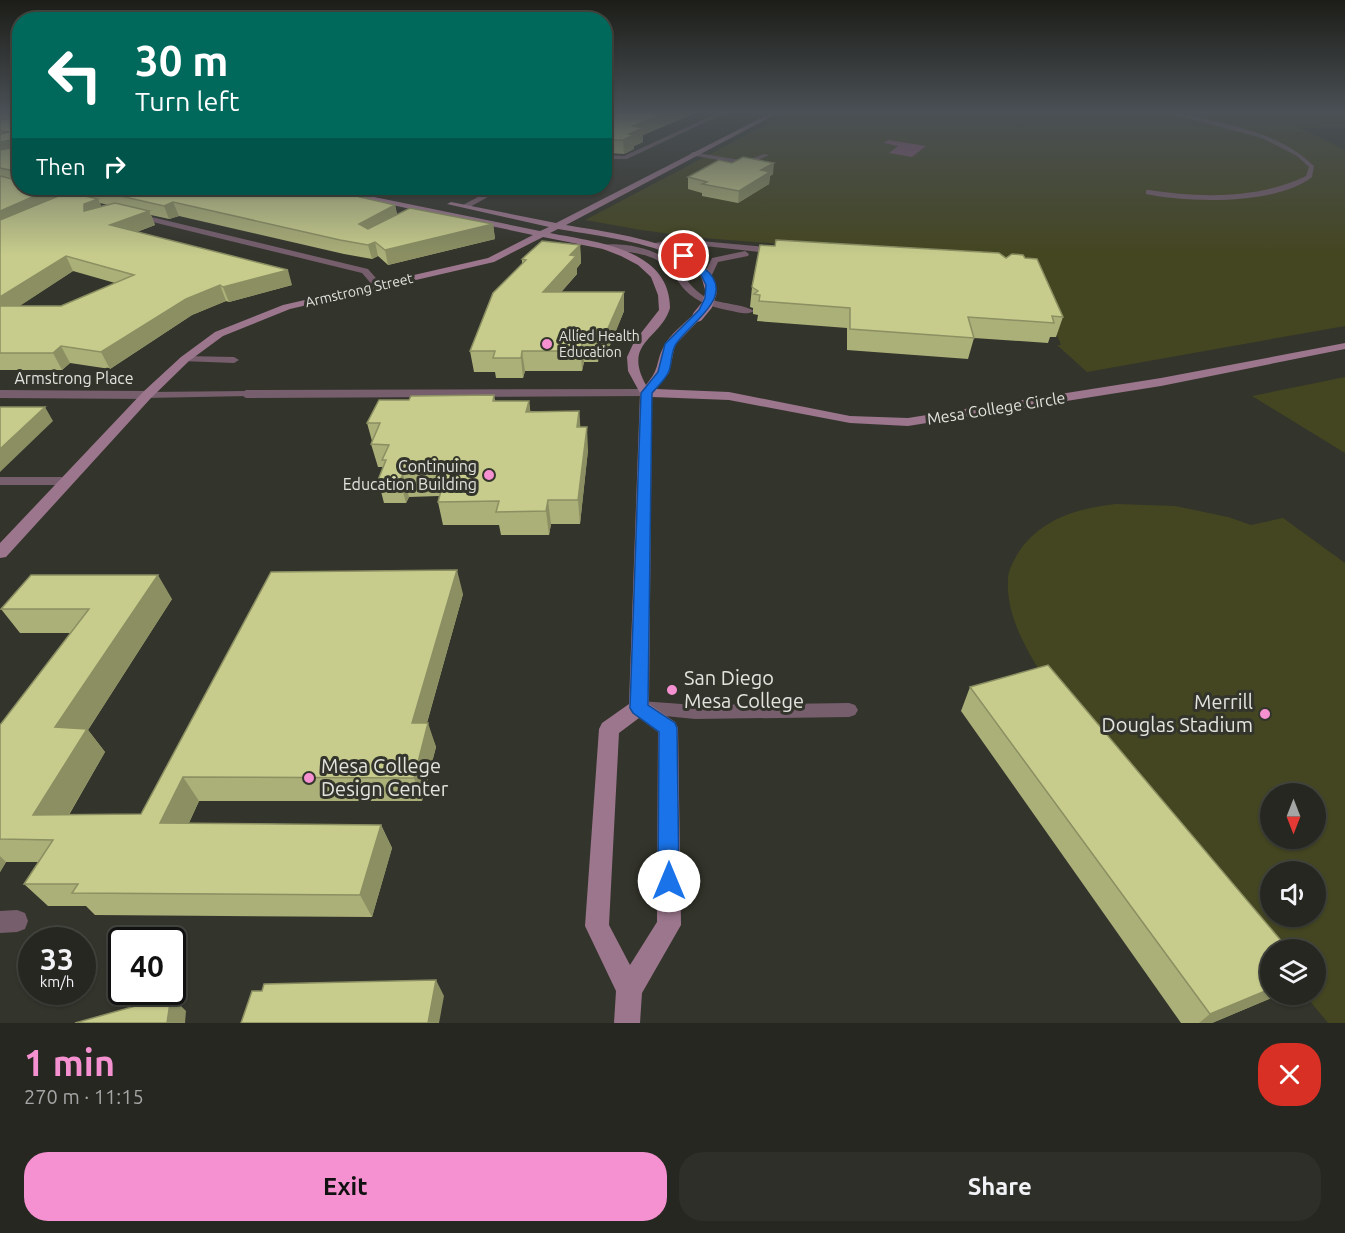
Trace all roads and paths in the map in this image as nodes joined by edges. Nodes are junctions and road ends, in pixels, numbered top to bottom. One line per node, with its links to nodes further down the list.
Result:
1 (681, 160): 13 (street, Armstrong Street)
2 (727, 160): 3 (lane)
3 (755, 160)
4 (1306, 160): 5 (lane)
5 (1149, 192)
6 (356, 195): 10 (street)
7 (486, 195): 9 (lane)
8 (444, 202): 9 (street)
9 (465, 206): 13 (street)
10 (427, 209): 12 (lane); 14 (street)
11 (129, 214): 18 (lane)
12 (416, 215)
13 (560, 225): 14 (street, Armstrong Street); 15 (street)
14 (543, 234): 16 (street); 18 (street, Armstrong Street)
15 (653, 244): 17 (street); 17 (lane)
16 (605, 247): 19 (lane); 23 (street)
17 (707, 277): 23 (street, bridge)
18 (377, 285): 21 (street, Armstrong Street)
19 (749, 311)
20 (1345, 346): 23 (street, Mesa College Circle)
21 (185, 359): 22 (lane); 26 (street, Armstrong Street)
22 (234, 360)
23 (646, 393): 25 (street); 30 (street)
24 (0, 394): 26 (street, Armstrong Place)
25 (246, 394): 26 (lane)
26 (147, 395): 28 (street, Armstrong Street)
27 (0, 481): 28 (lane)
28 (67, 481): 29 (street, Armstrong Street)
29 (0, 553)
30 (639, 708): 31 (lane); 32 (street); 32 (street)
31 (849, 710)
32 (628, 990): 33 (street)
33 (627, 1023)

